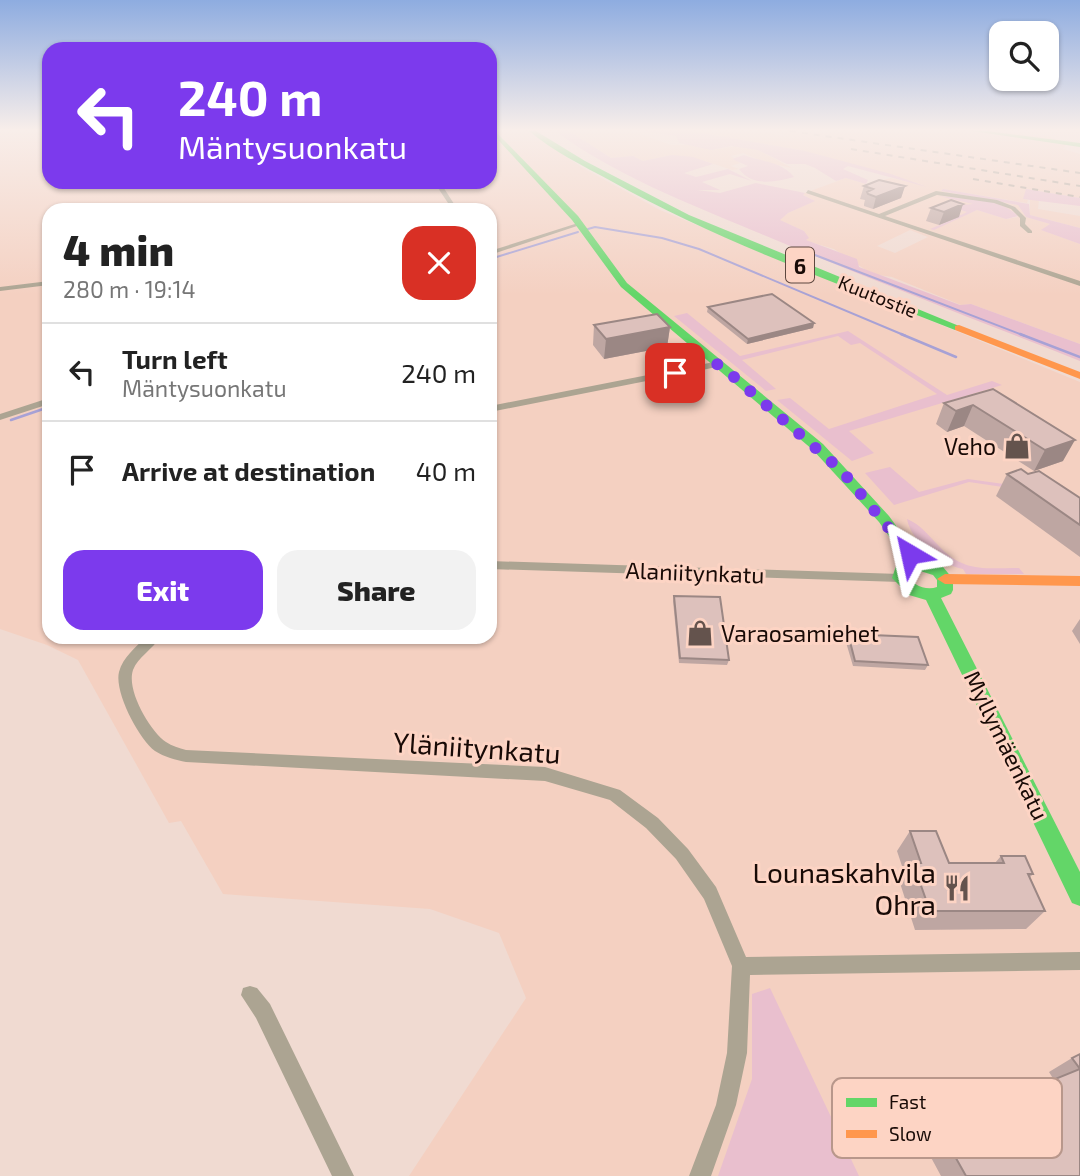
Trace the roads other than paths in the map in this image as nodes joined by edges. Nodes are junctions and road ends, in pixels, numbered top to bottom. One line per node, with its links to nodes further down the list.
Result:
1 (544, 186): 6 (main road)
2 (622, 186): 14 (main road, Kuutostie / 6)
3 (635, 186): 13 (main road, Kuutostie / 6)
4 (808, 192): 5 (street)
5 (879, 216): 7 (street); 9 (street)
6 (580, 224): 8 (street); 12 (main road)
7 (1030, 232)
8 (497, 251)
9 (1080, 284)
10 (42, 285): 11 (street)
11 (0, 289)
12 (719, 364): 16 (street); 18 (main road)
13 (1080, 367)
14 (1080, 376)
15 (42, 403): 17 (street)
16 (497, 408)
17 (0, 417)
18 (916, 564): 20 (main road); 21 (main road)
19 (497, 565): 20 (street, Alaniitynkatu)
20 (900, 578): 23 (main road)
21 (945, 579): 22 (main road); 23 (main road)
22 (1080, 581)
23 (932, 595): 25 (main road, Myllymäenkatu)
24 (148, 644): 27 (street, Yläniitynkatu)
25 (1080, 895)
26 (1080, 961): 27 (street)
27 (741, 966): 30 (street, Yläniitynkatu)
28 (250, 995): 29 (street)
29 (343, 1176)
30 (701, 1176)

